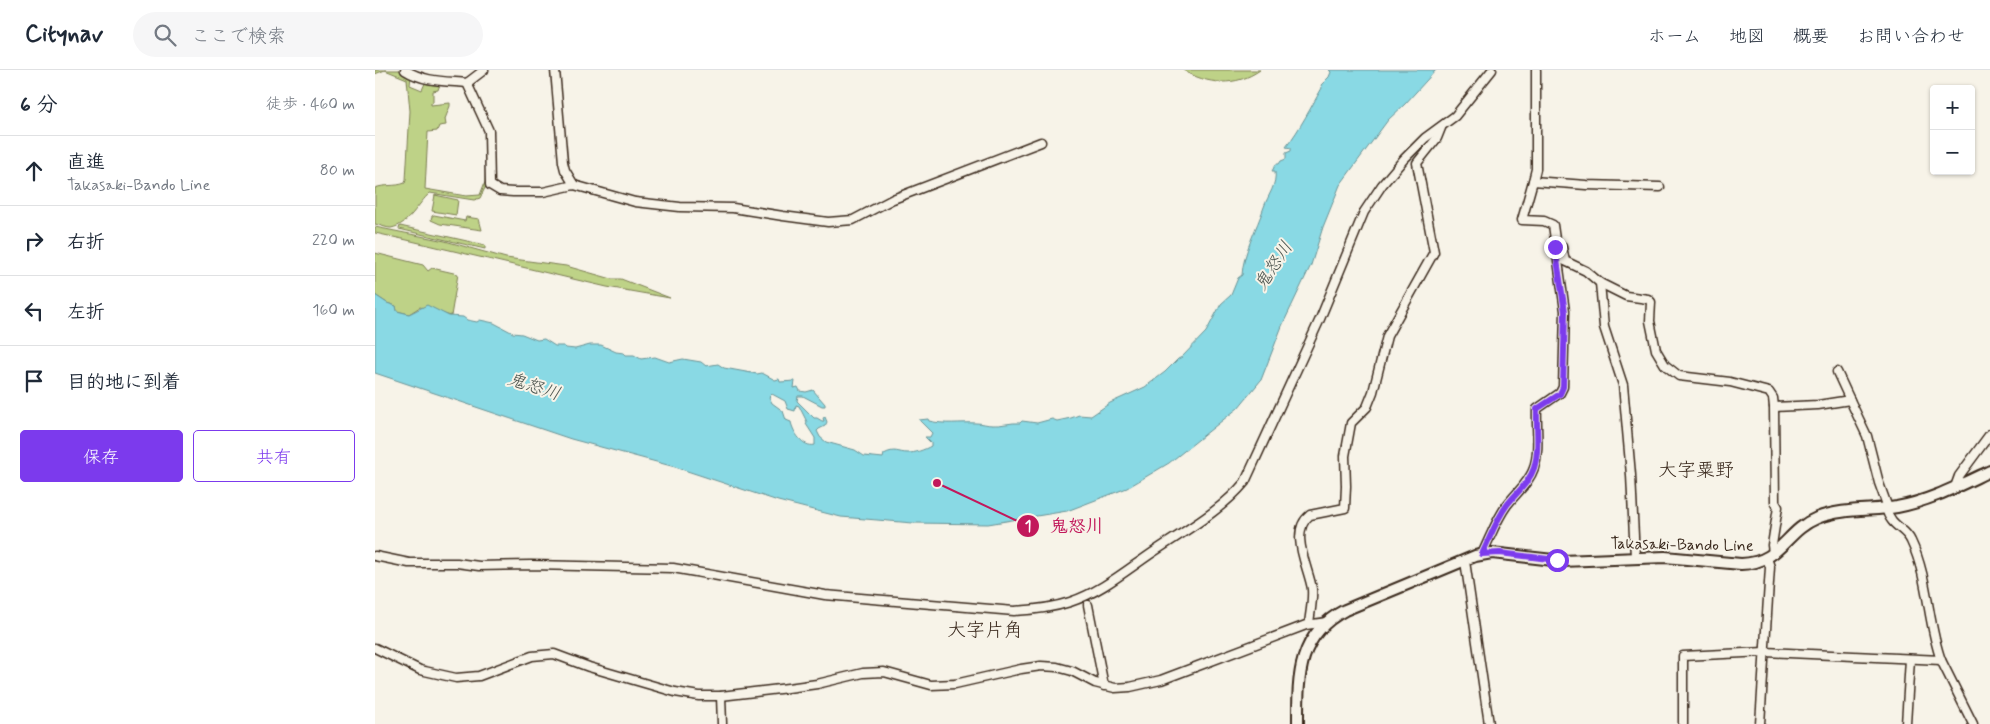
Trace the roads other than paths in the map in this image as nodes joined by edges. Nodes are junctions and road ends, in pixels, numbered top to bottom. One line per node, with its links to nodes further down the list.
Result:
1 (405, 70): 6 (street)
2 (484, 70): 6 (street)
3 (555, 70): 10 (street)
4 (1491, 70): 7 (street)
5 (1536, 70): 9 (street)
6 (467, 83): 10 (street)
7 (1441, 127): 22 (street); 28 (street)
8 (1041, 142): 10 (street)
9 (1533, 181): 11 (street); 12 (street)
10 (574, 185)
11 (1660, 187)
12 (1555, 247): 13 (street); 21 (street)
13 (1600, 283): 16 (street); 24 (street)
14 (1837, 372): 15 (street)
15 (1850, 400): 16 (street); 20 (street)
16 (1774, 407): 23 (street)
17 (1990, 434): 19 (street)
18 (1990, 471): 19 (main road, Takasaki-Bando Line)
19 (1955, 487): 20 (main road, Takasaki-Bando Line)
20 (1887, 508): 23 (main road, Takasaki-Bando Line); 32 (street)
21 (1482, 554): 24 (main road, Takasaki-Bando Line); 25 (main road, Takasaki-Bando Line)
22 (375, 556)
23 (1770, 556): 24 (main road, Takasaki-Bando Line); 30 (street)
24 (1635, 557)
25 (1465, 561): 27 (main road, Takasaki-Bando Line); 37 (street)
26 (1088, 606): 33 (street)
27 (1327, 622): 28 (street); 36 (main road, Takasaki-Bando Line)
28 (1309, 624): 33 (street)
29 (375, 648): 34 (street)
30 (1765, 652): 31 (street); 38 (street); 39 (street)
31 (1910, 659): 32 (street); 40 (street)
32 (1941, 660): 41 (street)
33 (1104, 686): 34 (street)
34 (721, 696): 35 (street)
35 (722, 724)
36 (1298, 724)
37 (1489, 724)
38 (1683, 724)
39 (1760, 724)
40 (1907, 724)
41 (1973, 724)

